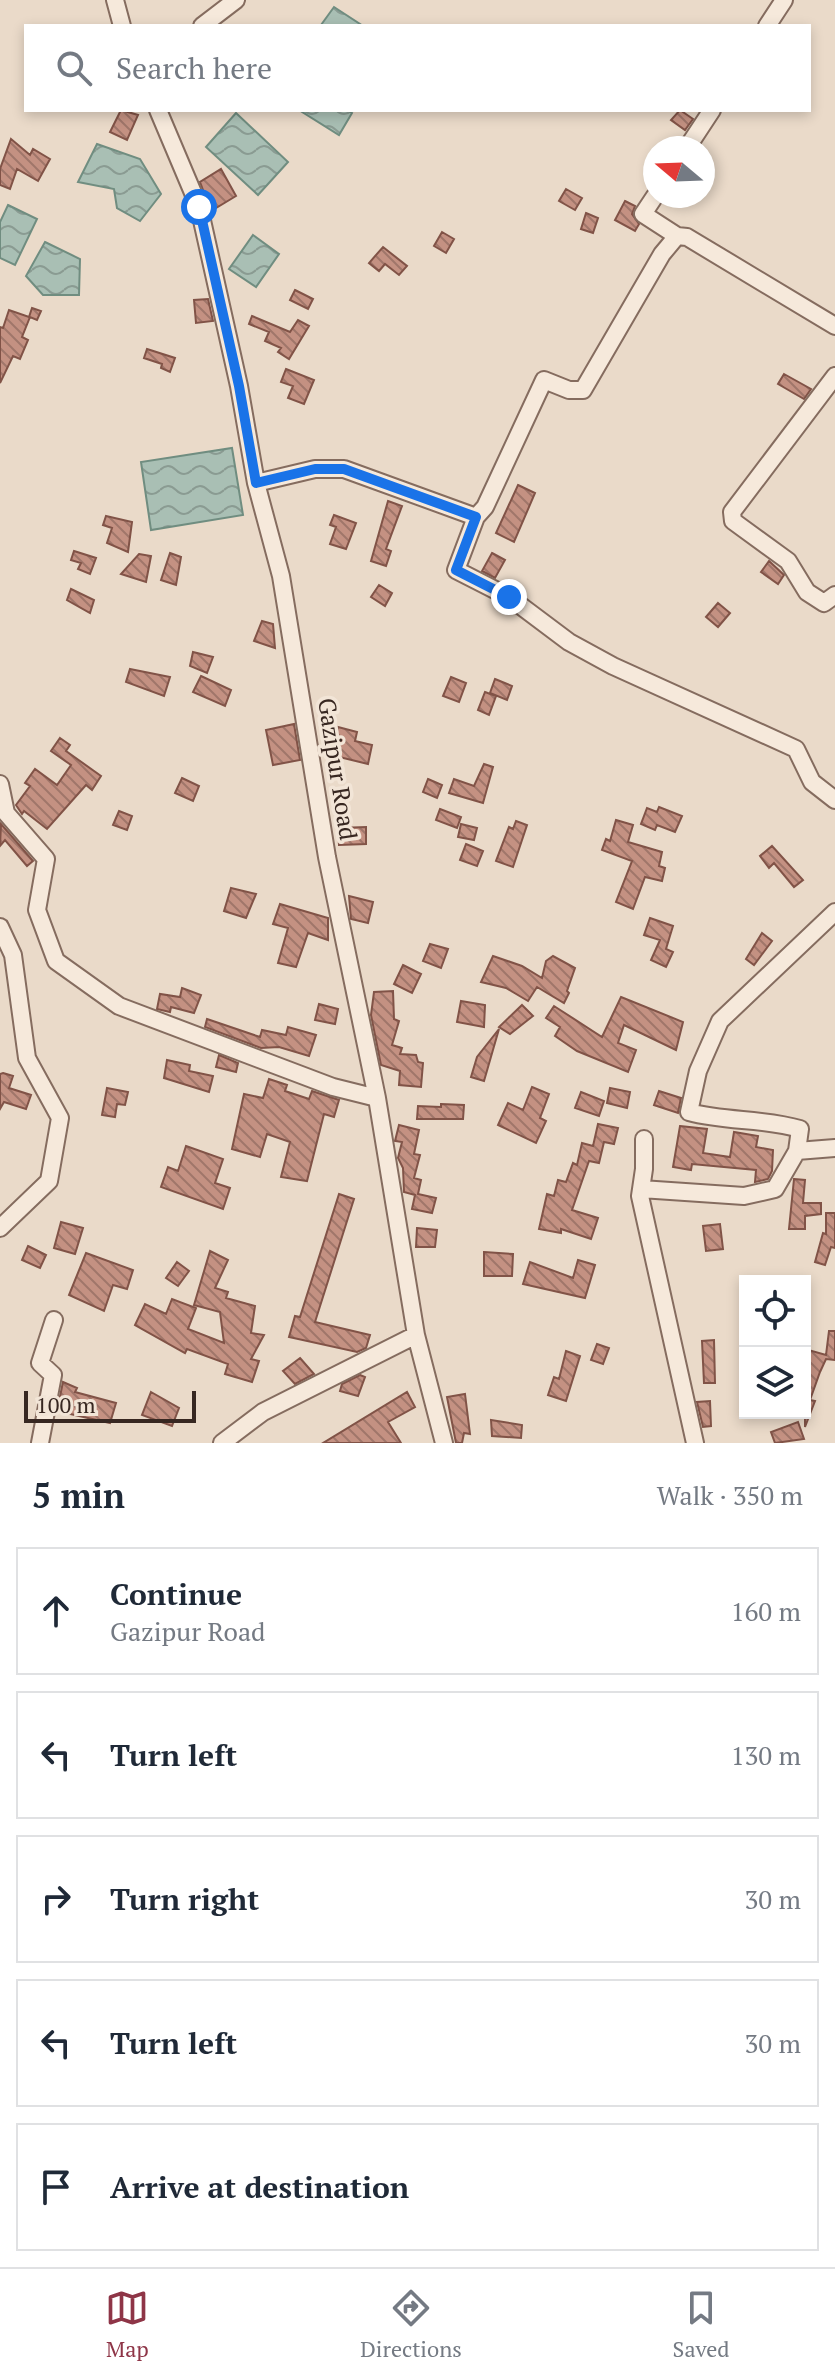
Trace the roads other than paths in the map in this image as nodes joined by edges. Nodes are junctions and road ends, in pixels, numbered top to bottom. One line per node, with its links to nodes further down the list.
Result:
1 (115, 0): 4 (street)
2 (236, 0): 5 (street)
3 (784, 0): 6 (street)
4 (121, 24)
5 (205, 24)
6 (768, 24)
7 (159, 112): 14 (street, Gazipur Road)
8 (711, 112): 9 (street)
9 (695, 136)
10 (647, 208): 11 (street)
11 (677, 236): 12 (street); 15 (street)
12 (835, 326)
13 (835, 376): 16 (street)
14 (256, 483): 15 (street); 21 (street, Gazipur Road)
15 (476, 517): 18 (street)
16 (835, 595)
17 (0, 784): 21 (street)
18 (835, 800)
19 (835, 912): 24 (street)
20 (0, 927): 26 (street)
21 (377, 1098): 28 (street, Gazipur Road)
22 (644, 1139): 25 (street)
23 (835, 1148): 24 (street)
24 (797, 1151): 25 (street)
25 (641, 1189): 32 (street)
26 (0, 1228)
27 (54, 1320): 29 (street)
28 (416, 1335): 30 (street); 31 (street, Gazipur Road)
29 (40, 1443)
30 (222, 1443)
31 (444, 1443)
32 (695, 1443)

